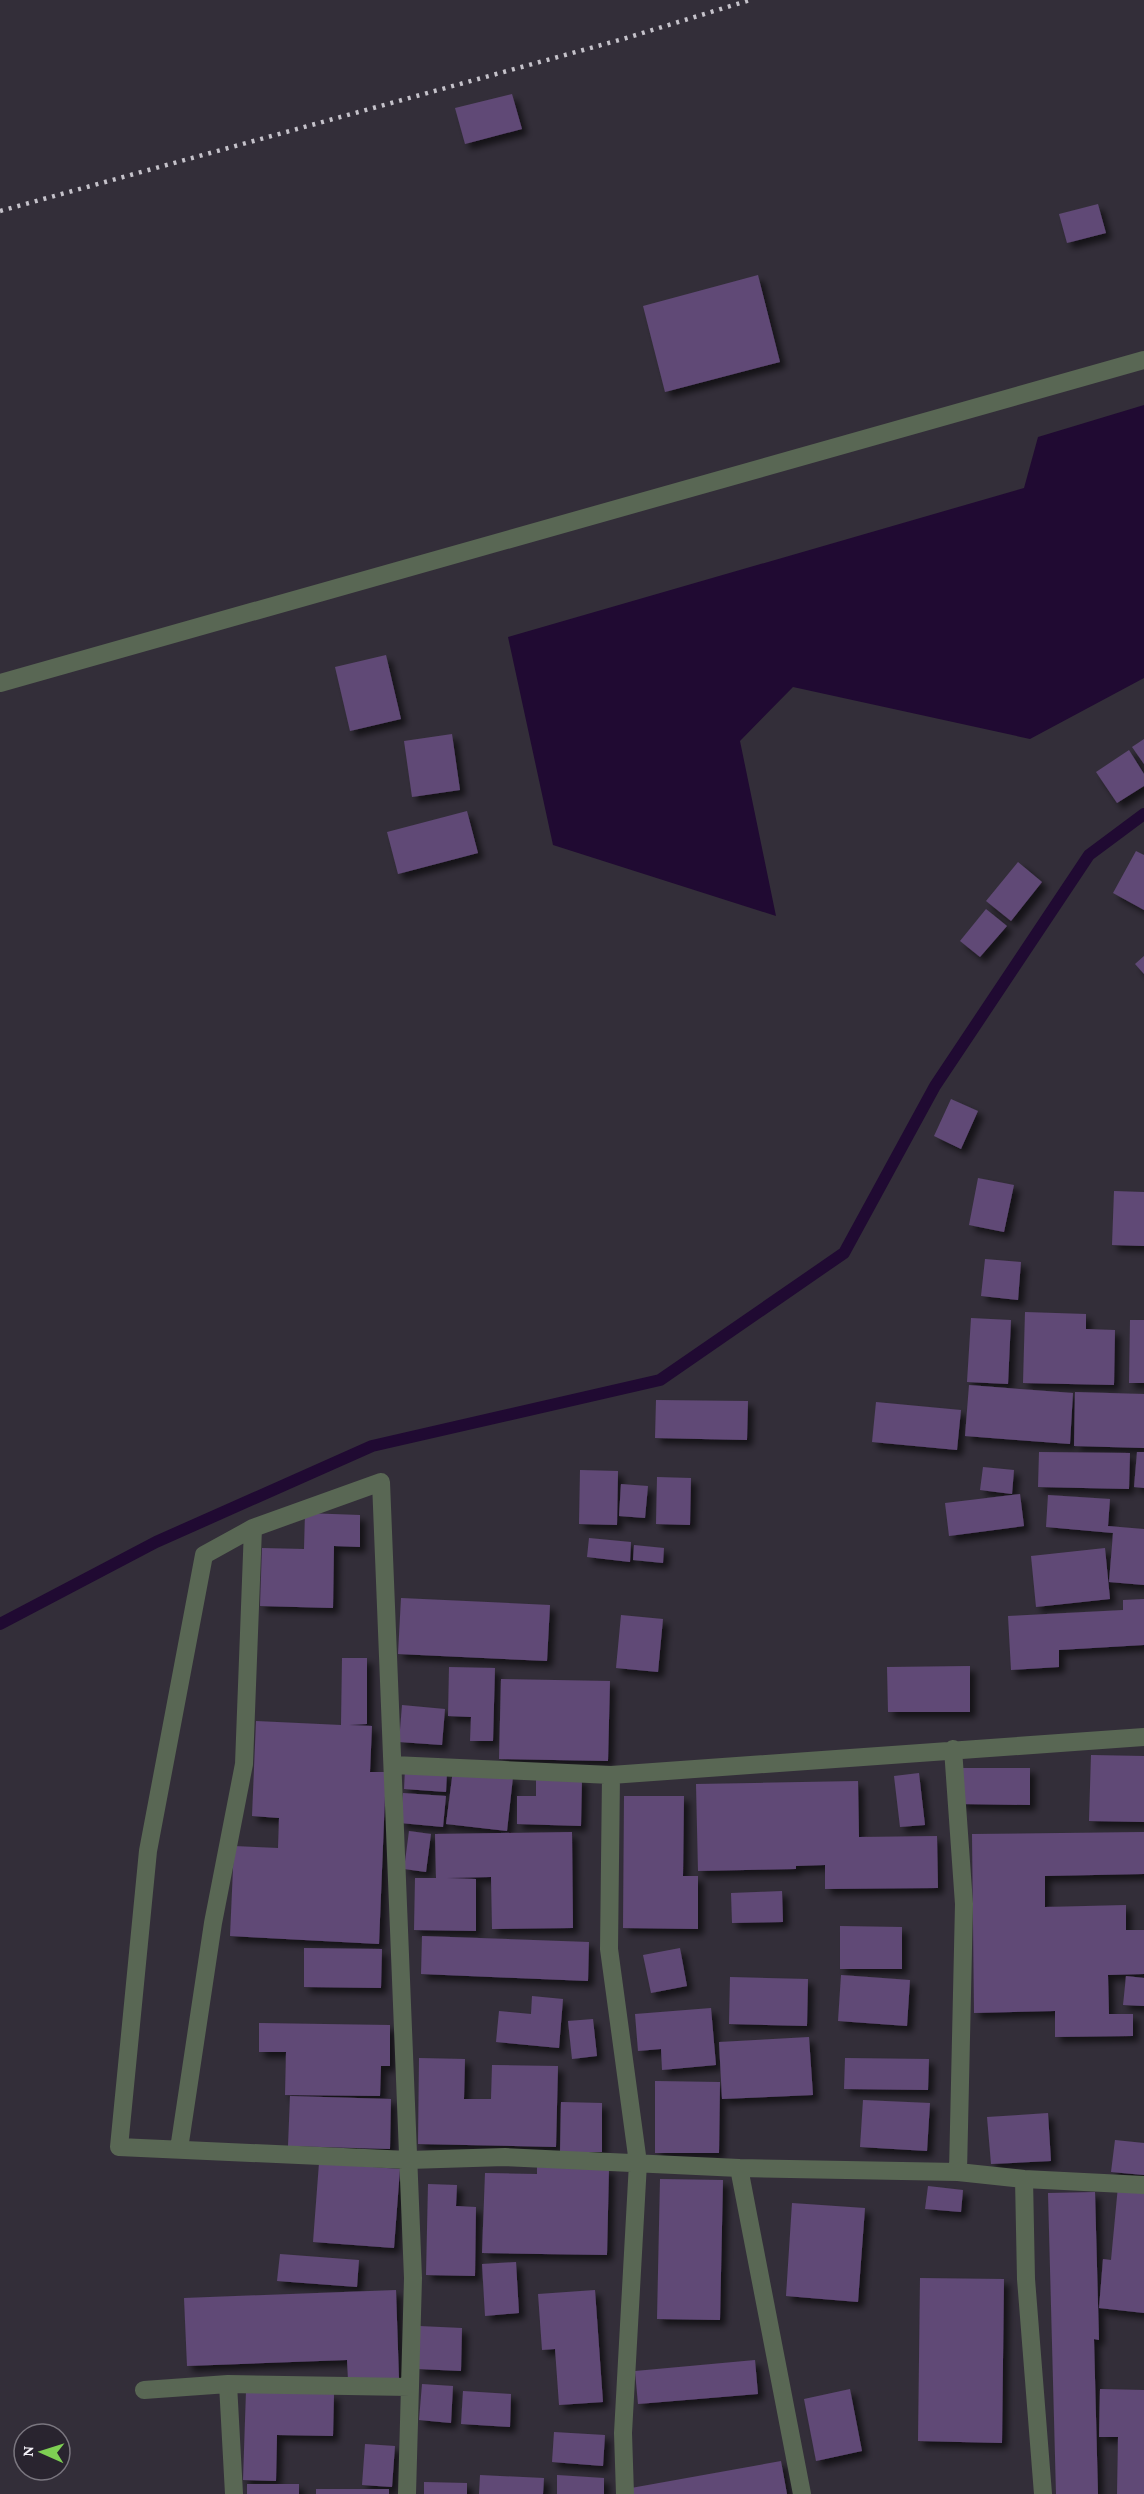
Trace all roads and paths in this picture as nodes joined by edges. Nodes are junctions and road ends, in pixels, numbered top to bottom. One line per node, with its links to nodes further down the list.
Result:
1 (1144, 360): 2 (street)
2 (0, 683)
3 (253, 1528): 6 (street); 8 (street); 8 (street)
4 (1144, 1737): 5 (street)
5 (953, 1749): 7 (street); 12 (street)
6 (393, 1765): 7 (street); 9 (street)
7 (611, 1775): 10 (street)
8 (178, 2149): 9 (street)
9 (409, 2160): 10 (street); 16 (street)
10 (638, 2163): 11 (street); 20 (street)
11 (739, 2168): 12 (street); 21 (street)
12 (958, 2172): 13 (street)
13 (1024, 2179): 14 (street); 22 (street)
14 (1144, 2185)
15 (228, 2384): 16 (street); 17 (street); 18 (street)
16 (410, 2387): 19 (street)
17 (144, 2390)
18 (234, 2494)
19 (408, 2494)
20 (625, 2494)
21 (802, 2494)
22 (1043, 2494)

